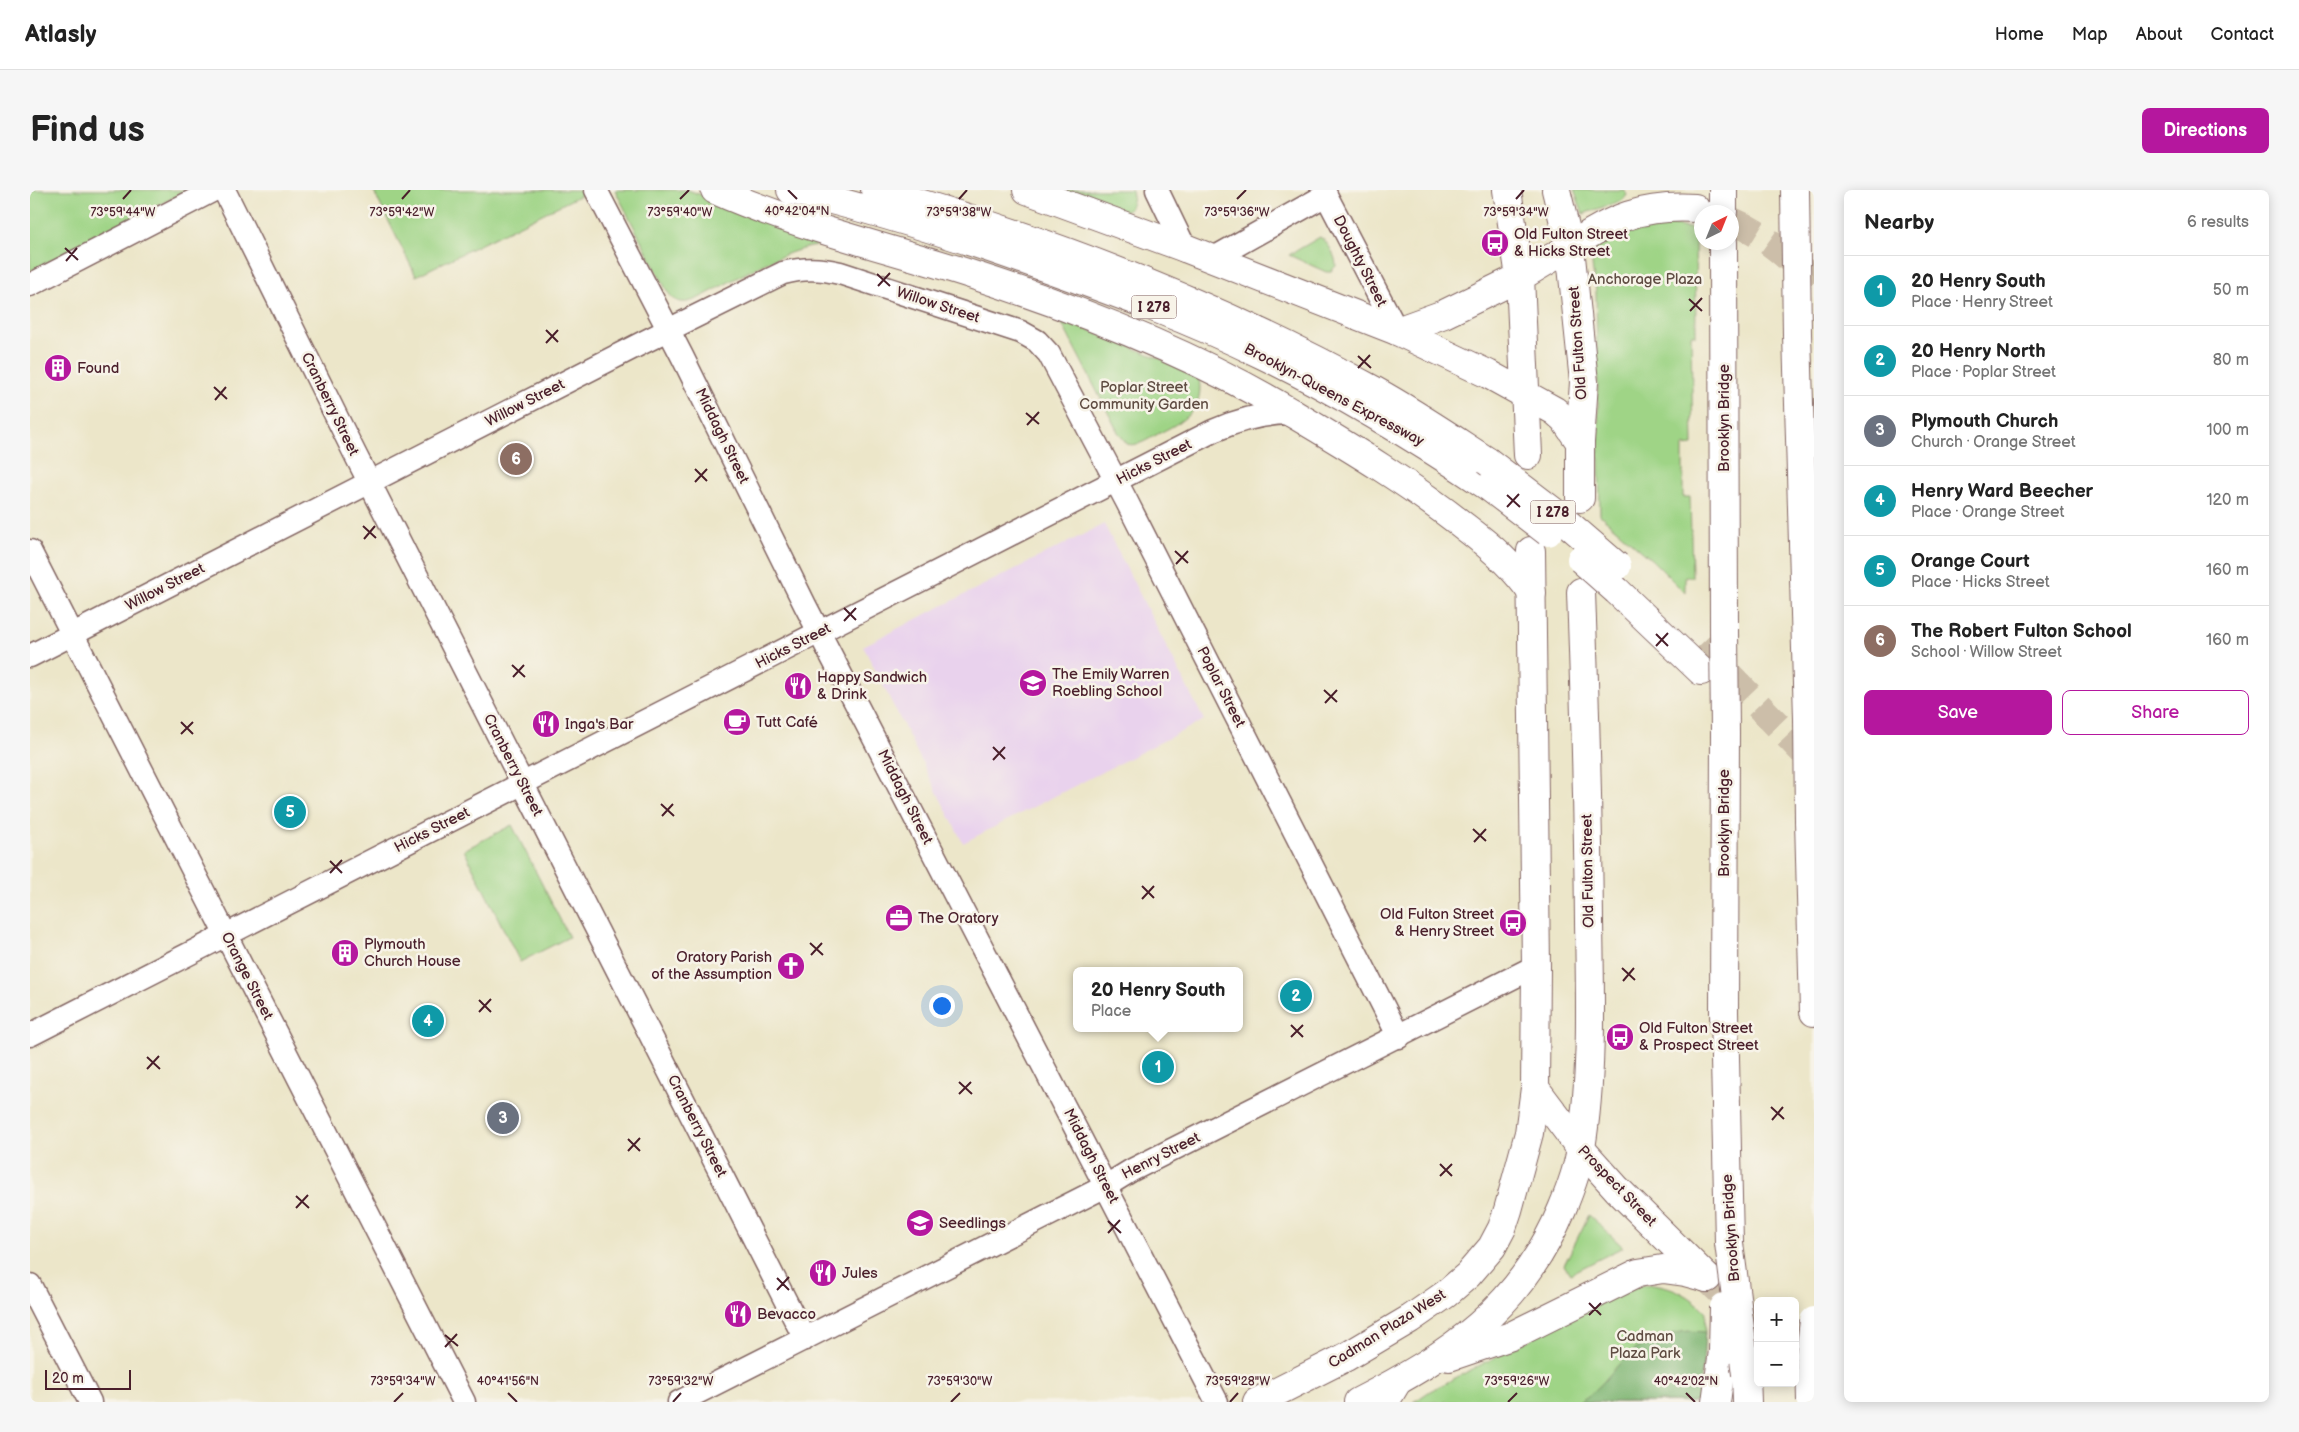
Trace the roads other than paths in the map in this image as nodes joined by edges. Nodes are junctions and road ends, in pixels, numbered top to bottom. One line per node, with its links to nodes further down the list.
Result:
1 (214, 190): 21 (street)
2 (224, 190): 30 (street, Cranberry Street)
3 (596, 190): 22 (street, Middagh Street)
4 (715, 190): 26 (main road)
5 (792, 190): 34 (main road, Brooklyn-Queens Expressway / I 278, bridge)
6 (875, 190): 34 (main road, Brooklyn-Queens Expressway / I 278, bridge)
7 (1027, 190): 17 (main road)
8 (1157, 190): 17 (street)
9 (1507, 190): 20 (main road)
10 (1556, 190): 16 (main road, Old Fulton Street)
11 (1651, 190): 16 (main road)
12 (1723, 190): 15 (main road)
13 (1795, 190): 44 (main road, bridge)
14 (1327, 193): 19 (street); 23 (street, Doughty Street)
15 (1723, 205)
16 (1570, 247): 20 (main road); 27 (main road, Old Fulton Street)
17 (1186, 248): 19 (main road)
18 (1724, 250): 50 (main road, Brooklyn Bridge, bridge)
19 (1212, 258): 23 (main road)
20 (1520, 277): 23 (main road); 25 (main road)
21 (30, 285)
22 (668, 330): 24 (street, Willow Street); 30 (street, Willow Street); 37 (street, Middagh Street)
23 (1397, 331): 25 (main road)
24 (1038, 341): 29 (street, Poplar Street)
25 (1526, 394): 27 (main road); 28 (main road)
26 (1292, 413): 29 (street, Hicks Street); 36 (main road)
27 (1580, 442): 31 (main road, Old Fulton Street)
28 (1528, 456)
29 (1116, 482): 37 (street, Hicks Street); 46 (street, Poplar Street)
30 (369, 483): 38 (street, Willow Street); 41 (street, Cranberry Street)
31 (1580, 498)
32 (30, 551): 38 (street, Orange Street)
33 (1531, 551): 36 (main road)
34 (1617, 578): 40 (main road, Brooklyn-Queens Expressway / I 278)
35 (1581, 592): 48 (main road, Old Fulton Street)
36 (1532, 594): 43 (main road)
37 (820, 632): 41 (street, Hicks Street); 49 (street, Middagh Street)
38 (73, 634): 39 (street, Willow Street); 42 (street, Orange Street)
39 (30, 656)
40 (1700, 658)
41 (523, 784): 42 (street, Hicks Street); 53 (street, Cranberry Street)
42 (226, 935): 45 (street, Hicks Street); 57 (street, Orange Street)
43 (1536, 966): 46 (street, Henry Street); 47 (main road)
44 (1814, 1012)
45 (30, 1035)
46 (1398, 1036): 49 (street, Henry Street)
47 (1535, 1088): 48 (main road, Prospect Street); 60 (main road, Cadman Plaza West)
48 (1581, 1149): 54 (main road); 54 (main road, Prospect Street)
49 (1106, 1186): 53 (street, Henry Street); 59 (street, Middagh Street)
50 (1729, 1243): 62 (main road, bridge); 63 (main road, Brooklyn Bridge, bridge)
51 (30, 1285): 56 (street)
52 (1814, 1321): 64 (main road, bridge)
53 (805, 1339): 58 (street, Henry Street)
54 (1433, 1362): 55 (main road)
55 (1391, 1392): 61 (main road)
56 (90, 1402)
57 (464, 1402)
58 (679, 1402)
59 (1217, 1402)
60 (1256, 1402)
61 (1358, 1402)
62 (1716, 1402)
63 (1747, 1402)
64 (1811, 1402)

